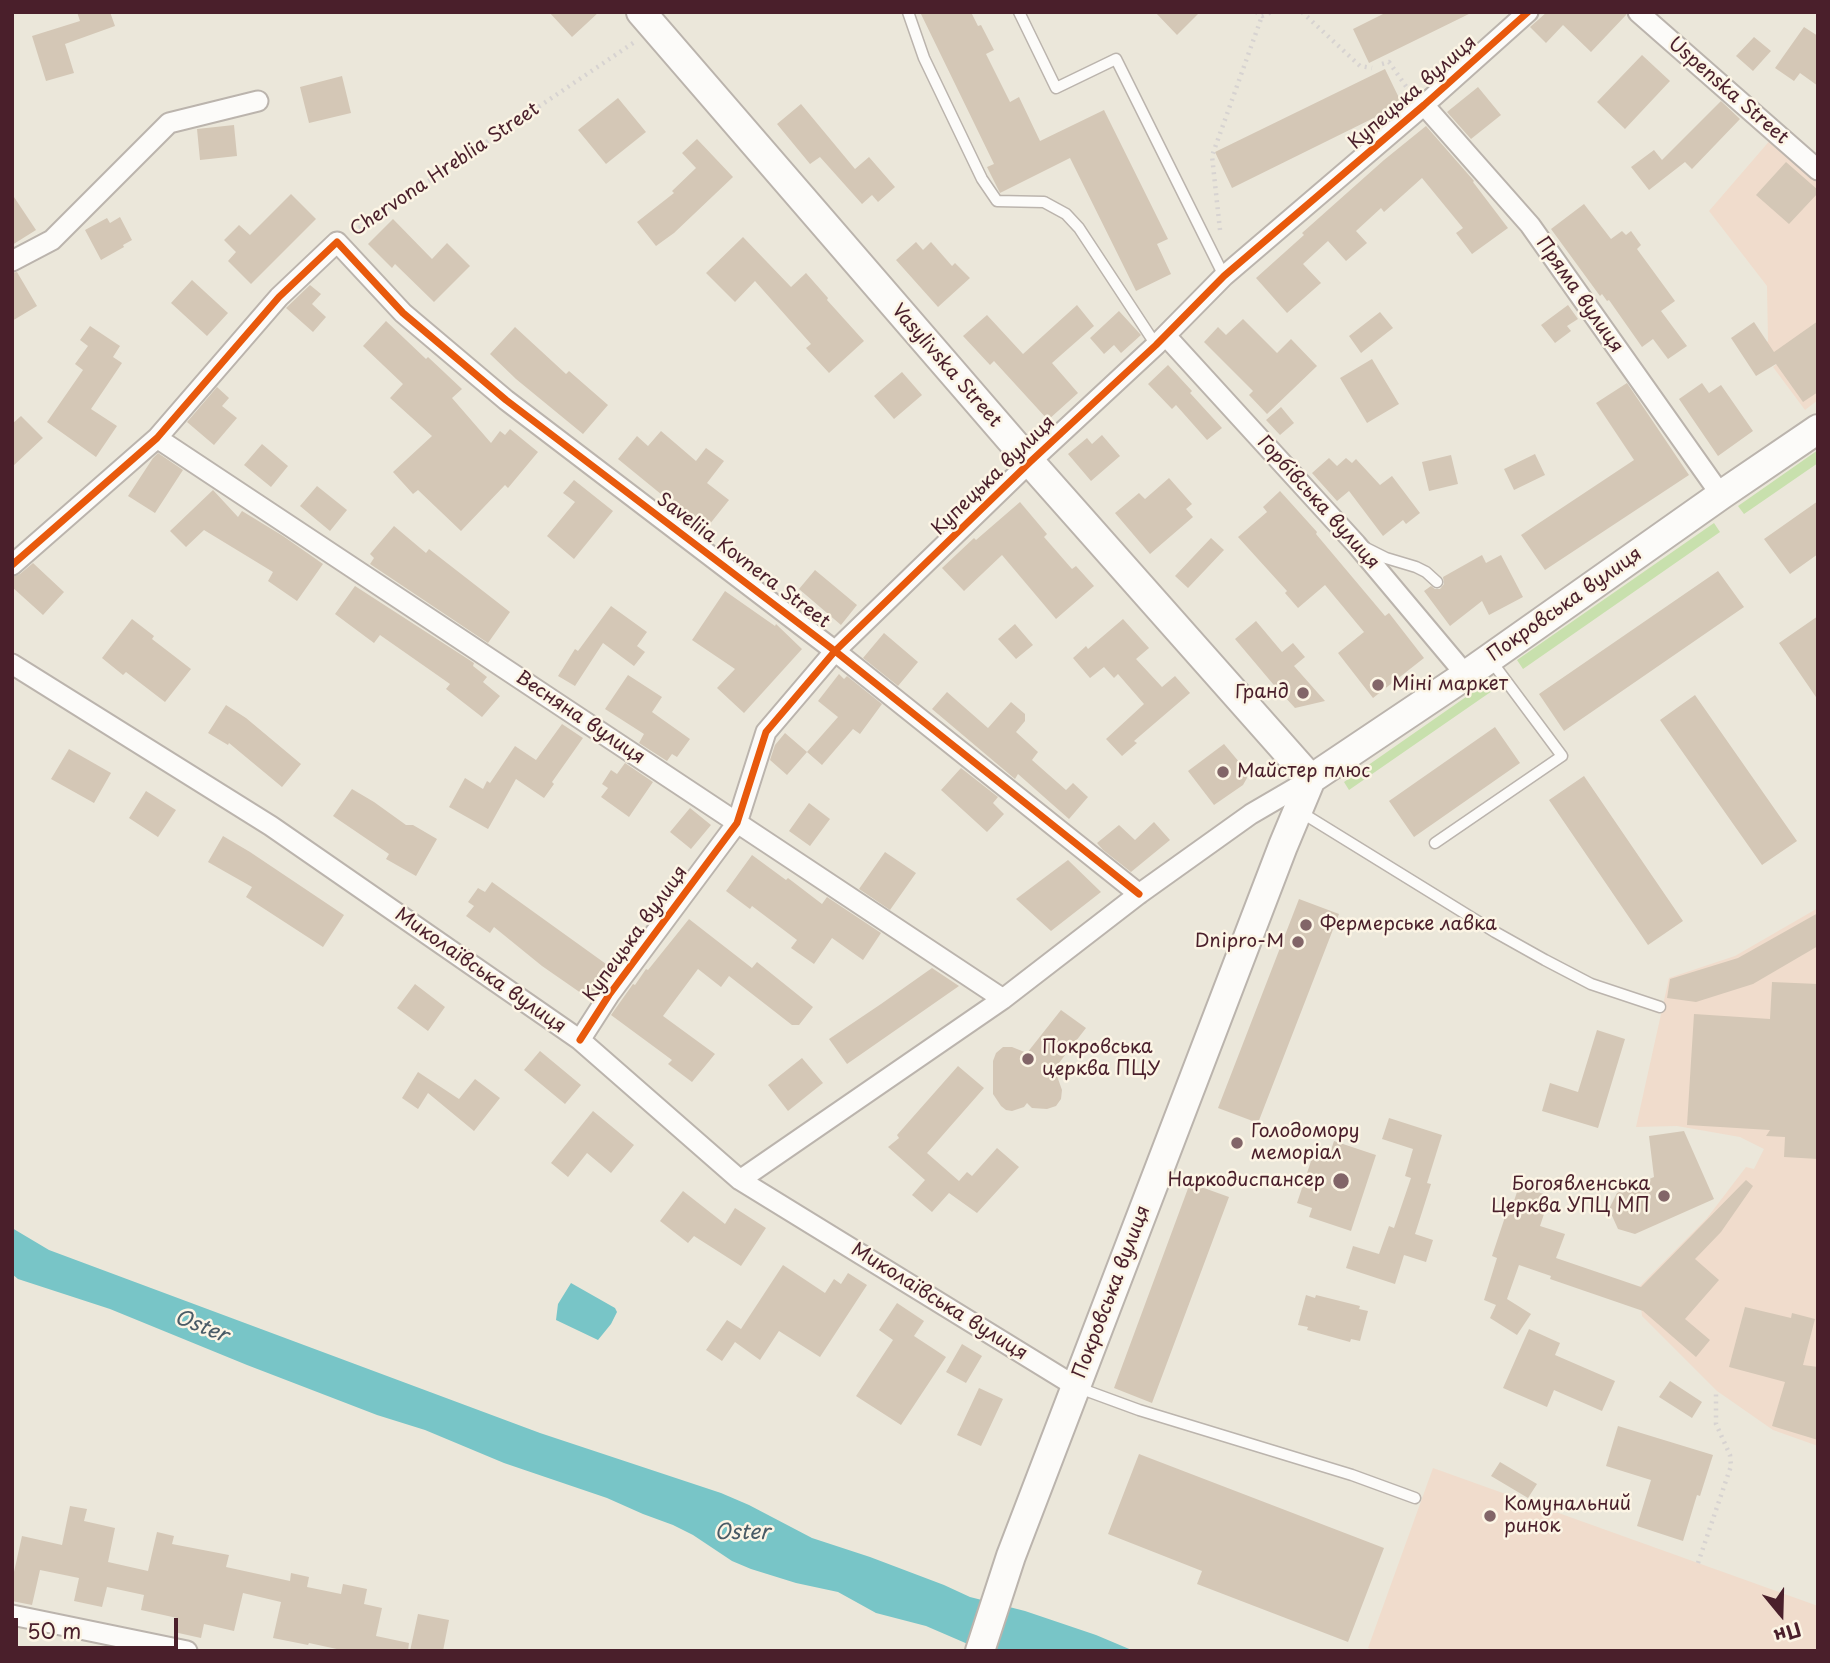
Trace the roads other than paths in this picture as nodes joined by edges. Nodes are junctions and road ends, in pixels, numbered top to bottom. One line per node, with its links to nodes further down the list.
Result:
1 (908, 12): 12 (lane)
2 (1019, 12): 11 (lane)
3 (1528, 12): 7 (street, Купецька вулиця)
4 (1638, 12): 8 (street, Uspenska Street)
5 (647, 21): 15 (main road, Vasylivska Street)
6 (258, 101): 10 (street)
7 (1424, 105): 11 (street, Купецька вулиця); 16 (street, Пряма вулиця)
8 (1818, 170)
9 (337, 242): 14 (street, Chervona Hreblia Street); 20 (street, Saveliia Kovnera Street)
10 (12, 261)
11 (1224, 276): 12 (street, Купецька вулиця)
12 (1161, 340): 15 (street, Купецька вулиця); 17 (street, Горбівська вулиця)
13 (1818, 429): 16 (main road, Покровська вулиця)
14 (157, 438): 18 (street, Chervona Hreblia Street); 26 (street, Весняна вулиця)
15 (1030, 463): 20 (street, Купецька вулиця); 24 (main road, Vasylivska Street)
16 (1721, 495): 21 (main road, Покровська вулиця)
17 (1356, 544): 19 (lane); 23 (street, Горбівська вулиця)
18 (12, 565)
19 (1437, 582)
20 (835, 651): 26 (street, Купецька вулиця); 28 (street, Saveliia Kovnera Street)
21 (1489, 658): 23 (main road, Покровська вулиця); 27 (lane)
22 (12, 664): 31 (street, Миколаївська вулиця)
23 (1466, 675): 24 (main road, Покровська вулиця)
24 (1311, 779): 25 (main road, Покровська вулиця); 28 (street, Покровська вулиця)
25 (1297, 810): 30 (lane); 33 (main road, Покровська вулиця)
26 (737, 823): 29 (street, Весняна вулиця); 31 (street, Купецька вулиця)
27 (1435, 844)
28 (1139, 894): 29 (street, Покровська вулиця)
29 (1003, 999): 32 (street, Покровська вулиця)
30 (1660, 1007)
31 (579, 1040): 32 (street, Миколаївська вулиця)
32 (740, 1180): 33 (street, Миколаївська вулиця)
33 (1075, 1386): 34 (lane); 37 (main road, Покровська вулиця)
34 (1415, 1498)
35 (12, 1615): 36 (street)
36 (187, 1651)
37 (981, 1651)

